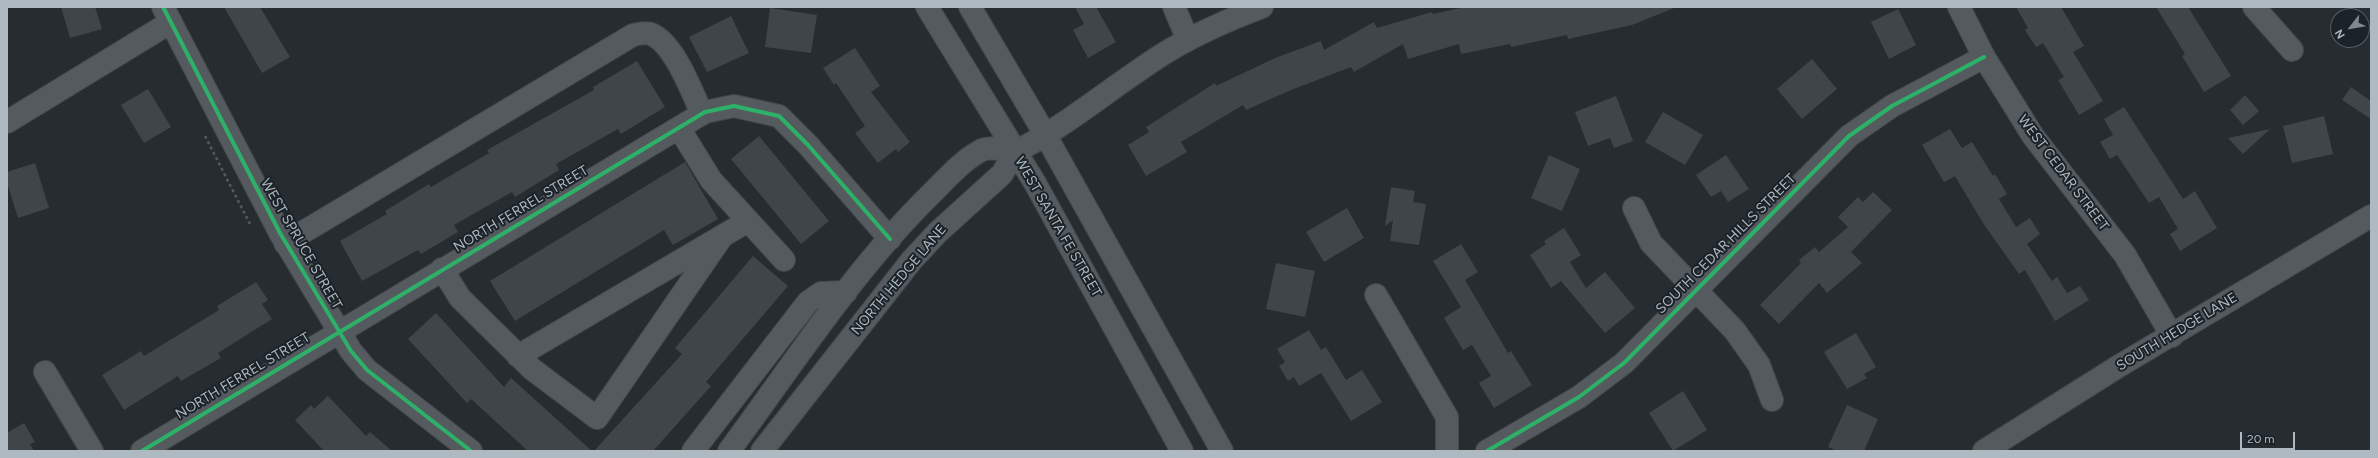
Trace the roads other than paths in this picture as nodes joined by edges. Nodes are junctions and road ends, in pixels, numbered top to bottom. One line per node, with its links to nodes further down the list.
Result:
1 (927, 7): 15 (street, WEST SANTA FE STREET)
2 (970, 7): 14 (street)
3 (1174, 7): 8 (street)
4 (1262, 7): 8 (street)
5 (1959, 7): 10 (street, WEST CEDAR STREET)
6 (2254, 7): 9 (street)
7 (167, 15): 12 (street); 21 (street, WEST SPRUCE STREET)
8 (1188, 40): 14 (street)
9 (2292, 50)
10 (1984, 57): 24 (street, SOUTH CEDAR HILLS STREET); 28 (street, WEST CEDAR STREET)
11 (702, 114): 13 (street, NORTH FERREL STREET); 20 (street, NORTH FERREL STREET); 21 (street)
12 (7, 122)
13 (679, 128): 18 (street); 23 (street, NORTH FERREL STREET)
14 (1046, 136): 15 (street); 39 (street)
15 (1015, 152): 20 (street); 37 (street, NORTH HEDGE LANE); 38 (street, WEST SANTA FE STREET)
16 (1634, 208): 24 (street)
17 (2371, 216): 28 (street, SOUTH HEDGE LANE)
18 (748, 221): 19 (street); 22 (street)
19 (721, 238): 29 (street); 29 (street)
20 (890, 239): 25 (street)
21 (285, 243): 27 (street, WEST SPRUCE STREET)
22 (784, 260)
23 (442, 269): 27 (street, NORTH FERREL STREET); 29 (street)
24 (1695, 291): 31 (street); 41 (street, SOUTH CEDAR HILLS STREET)
25 (846, 292): 35 (street); 36 (street)
26 (1376, 295): 40 (street)
27 (339, 331): 33 (street, NORTH FERREL STREET); 34 (street, WEST SPRUCE STREET)
28 (2172, 336): 42 (street, SOUTH HEDGE LANE)
29 (518, 356)
30 (45, 372): 32 (street)
31 (1772, 400)
32 (92, 451)
33 (142, 451)
34 (471, 451)
35 (693, 451)
36 (729, 451)
37 (762, 451)
38 (1182, 451)
39 (1222, 451)
40 (1447, 451)
41 (1487, 451)
42 (1984, 451)

